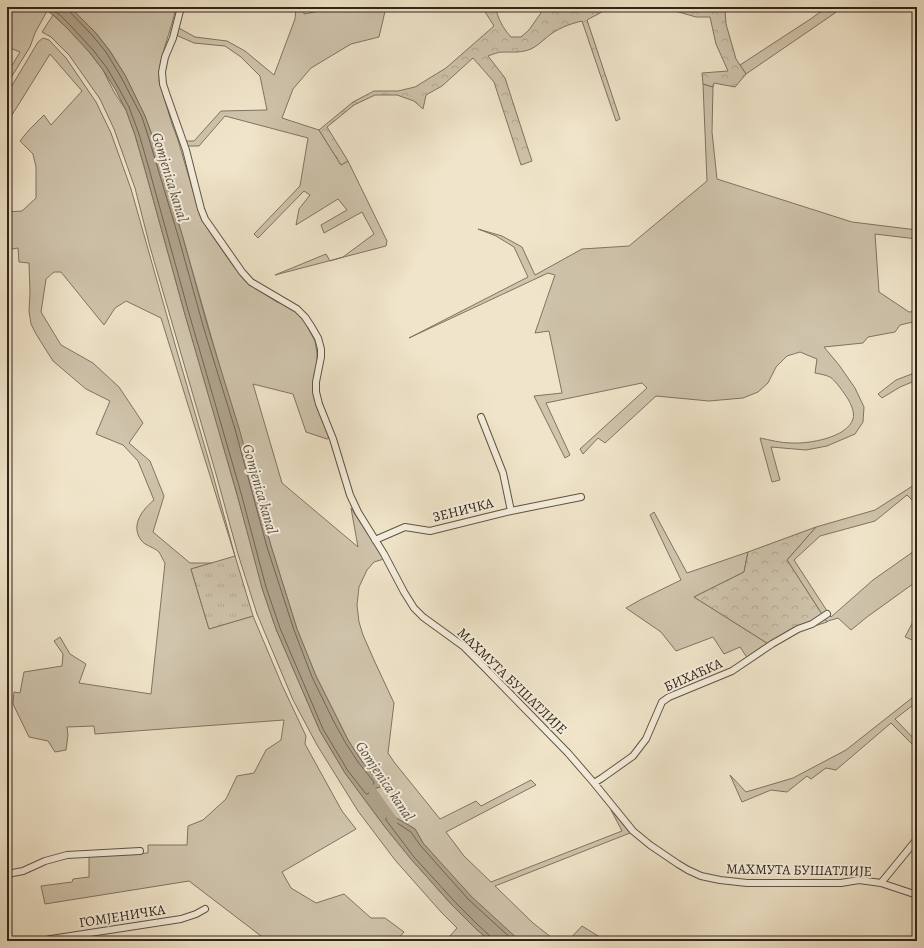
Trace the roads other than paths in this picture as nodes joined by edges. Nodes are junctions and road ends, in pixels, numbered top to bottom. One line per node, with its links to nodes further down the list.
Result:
1 (181, 7): 5 (street, МАХМУТА БУШАТЛИЈЕ)
2 (481, 417): 4 (street, ЗЕНИЧКА)
3 (581, 497): 4 (street, ЗЕНИЧКА)
4 (511, 511): 5 (street, ЗЕНИЧКА)
5 (375, 540): 7 (street, МАХМУТА БУШАТЛИЈЕ)
6 (826, 614): 7 (street, БИХАЋКА)
7 (594, 783): 11 (street, МАХМУТА БУШАТЛИЈЕ)
8 (917, 839): 11 (street)
9 (140, 851): 10 (street)
10 (7, 874)
11 (881, 883): 12 (street, МАХМУТА БУШАТЛИЈЕ)
12 (917, 895)
13 (204, 909): 14 (street, ГОМЈЕНИЧКА)
14 (42, 941)

